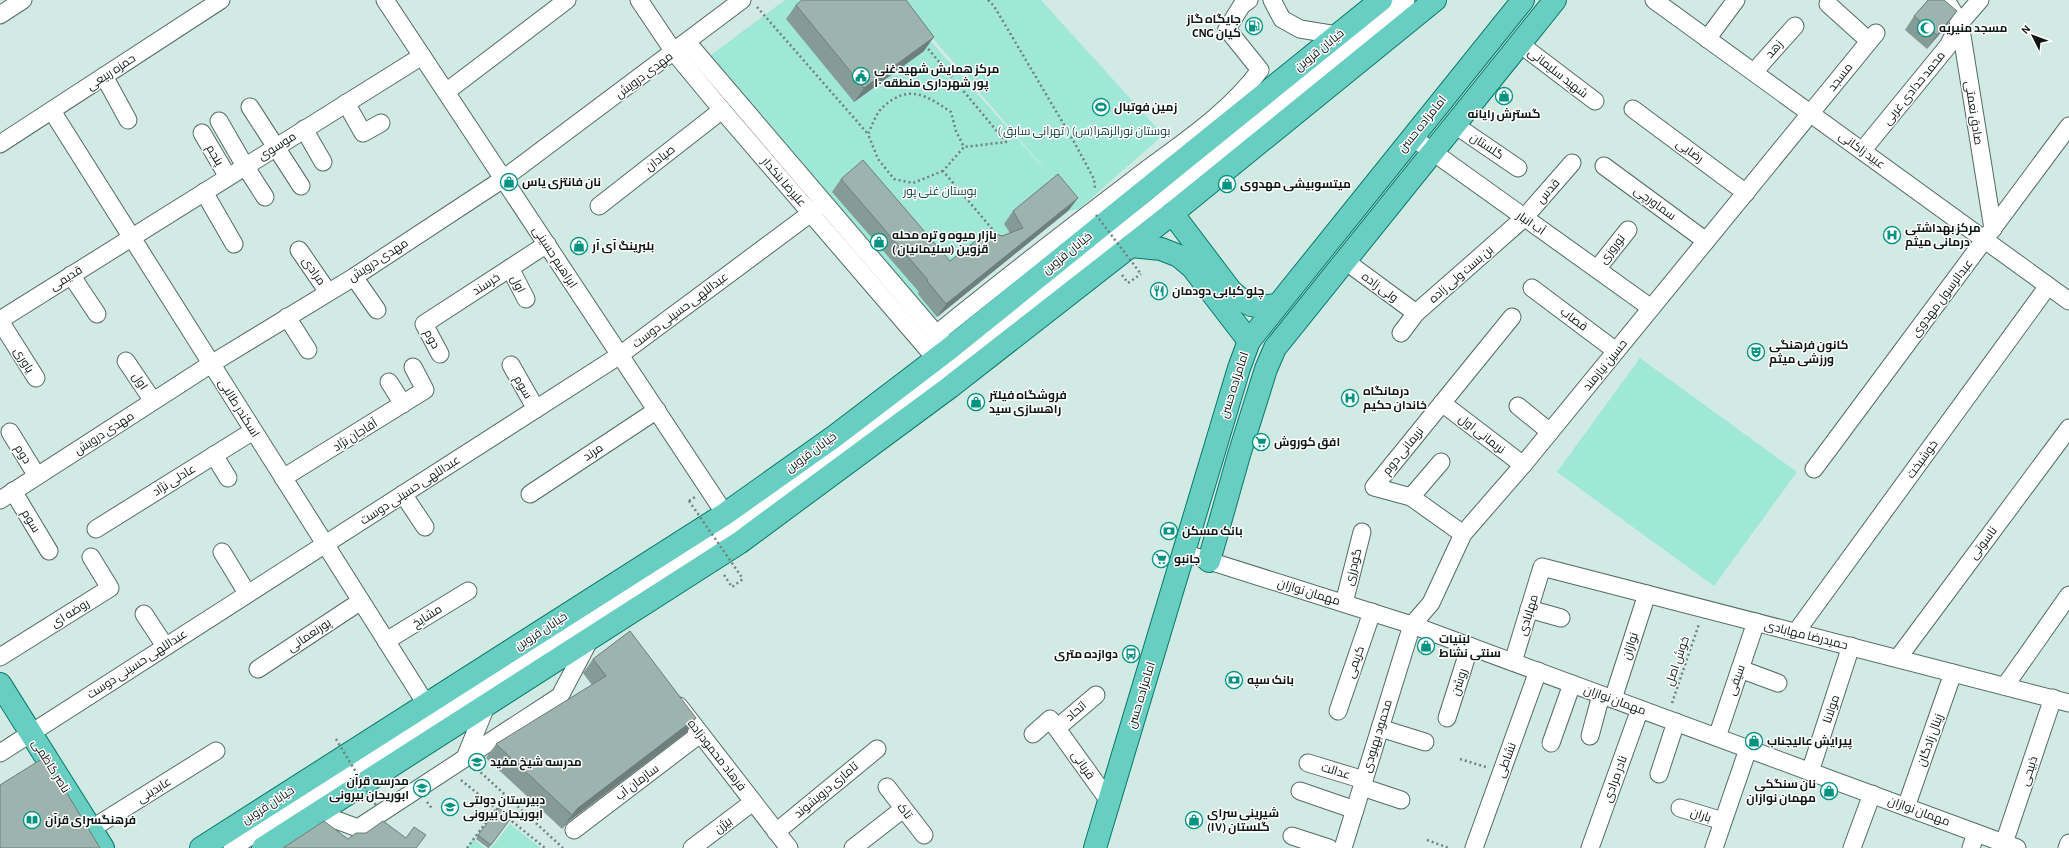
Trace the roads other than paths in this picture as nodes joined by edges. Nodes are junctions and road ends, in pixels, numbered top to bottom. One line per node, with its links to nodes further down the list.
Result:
1 (23, 0): 19 (street)
2 (221, 0): 28 (street, حمزه ربیعی)
3 (567, 0): 29 (street)
4 (639, 0): 25 (street, علیرضا بنکدار)
5 (1249, 0): 93 (street)
6 (1272, 0): 22 (street)
7 (1381, 0): 22 (main road, خیابان قزوین)
8 (1406, 0): 216 (street)
9 (1435, 0): 62 (main road)
10 (1523, 0): 44 (main road, امامزاده حسن)
11 (1555, 0): 24 (main road, امامزاده حسن)
12 (1654, 0): 23 (street, عبید زاکانی)
13 (1736, 0): 23 (street)
14 (1946, 0): 20 (street, صادق نعمتی)
15 (1980, 0): 20 (street, محمد حدادی غربی)
16 (392, 3): 26 (street, ابراهیم حسینی)
17 (749, 3): 25 (street, مهدی درویش)
18 (1828, 4): 36 (street, مسجد)
19 (0, 15)
20 (1960, 23): 47 (street, محمد حدادی غربی); 65 (street, صادق نعمتی)
21 (1795, 26): 27 (street, زهد)
22 (1337, 35): 93 (main road, خیابان قزوین)
23 (1707, 39): 27 (street, عبید زاکانی)
24 (1520, 44): 30 (street, شهید سلیمانی); 40 (main road, امامزاده حسن)
25 (680, 47): 33 (street, علیرضا بنکدار); 55 (street, مهدی درویش); 61 (street, علیرضا بنکدار)
26 (422, 56): 29 (street, ابراهیم حسینی); 31 (street, موسوی)
27 (1754, 72): 36 (street, عبید زاکانی)
28 (104, 76): 35 (street, حمزه ربیعی); 37 (street)
29 (446, 92): 55 (street, ابراهیم حسینی)
30 (1595, 102)
31 (346, 103): 39 (street); 42 (street, موسوی)
32 (250, 107): 46 (street)
33 (722, 110): 60 (street, صیادان); 61 (street, علیرضا بنکدار)
34 (1633, 110): 58 (street, رضایی)
35 (52, 111): 45 (street, حمزه ربیعی); 66 (street, اسکندر طالبی)
36 (1811, 114): 47 (street, عبید زاکانی); 58 (street, حسین نیازمند)
37 (128, 120)
38 (219, 121): 51 (street)
39 (381, 123)
40 (1455, 125): 48 (main road, امامزاده حسن); 53 (street, گلستان)
41 (2069, 126): 65 (street, عبدالرسول مهدوی)
42 (304, 129): 46 (street, موسوی); 49 (street)
43 (202, 133): 54 (street, پنجم)
44 (1412, 136): 48 (street, آب انبار); 82 (main road, امامزاده حسن)
45 (0, 144)
46 (275, 148): 51 (street, موسوی); 56 (street)
47 (1862, 151): 65 (street, عبید زاکانی)
48 (1433, 152): 63 (street, آب انبار); 72 (main road, امامزاده حسن)
49 (323, 162)
50 (1572, 163): 63 (street, قدس)
51 (245, 166): 54 (street, موسوی); 59 (street)
52 (1604, 166): 67 (street, سماورچی)
53 (1518, 168)
54 (228, 177): 57 (street, موسوی)
55 (504, 179): 69 (street, ابراهیم حسینی); 76 (street, مهدی درویش)
56 (301, 186)
57 (204, 192): 66 (street, موسوی); 68 (street)
58 (1746, 193): 67 (street, حسین نیازمند)
59 (265, 197)
60 (599, 206)
61 (817, 208): 93 (street, علیرضا بنکدار); 93 (street, علیرضا بنکدار); 97 (street, عبداللهی حسینی دوست)
62 (1172, 213): 70 (main road); 82 (main road)
63 (1524, 218): 74 (street, آب انبار); 85 (street, بن بست ولی زاده)
64 (1628, 230): 74 (street, نوروزی)
65 (1989, 234): 77 (street, عبید زاکانی); 117 (street, عبدالرسول مهدوی)
66 (131, 237): 75 (street, قدیمی); 99 (street, اسکندر طالبی)
67 (1706, 241): 83 (street, حسین نیازمند)
68 (234, 244)
69 (547, 244): 73 (street, خرسند); 97 (street, ابراهیم حسینی)
70 (1131, 246): 92 (main road); 150 (main road)
71 (299, 250): 79 (street, مرادی)
72 (1344, 260): 85 (street, ولی زاده); 135 (main road, امامزاده حسن)
73 (510, 268): 80 (street, اول); 90 (street, خرسند)
74 (1597, 269): 83 (street, آب انبار)
75 (71, 275): 86 (street); 89 (street, قدیمی)
76 (354, 276): 79 (street, مهدی درویش); 84 (street)
77 (2048, 286): 81 (street, عبید زاکانی); 149 (street, خوشبخت)
78 (1532, 288): 95 (street, قصاب)
79 (328, 292): 87 (street, مهدی درویش)
80 (526, 299)
81 (2069, 301)
82 (1276, 305): 92 (main road, امامزاده حسن)
83 (1651, 308): 95 (street, حسین نیازمند)
84 (377, 310)
85 (1416, 313): 91 (street, بن بست ولی زاده)
86 (97, 314)
87 (287, 317): 94 (street); 99 (street, مهدی درویش)
88 (1512, 317): 105 (street, نریمانی دوم)
89 (0, 320): 102 (street, یاوری)
90 (424, 324): 96 (street, دوم)
91 (1401, 333)
92 (1249, 341): 133 (main road, امامزاده حسن)
93 (940, 348): 125 (main road, خیابان قزوین)
94 (308, 350)
95 (1616, 351): 113 (street, حسین نیازمند)
96 (440, 354)
97 (620, 355): 108 (street, عبداللهی حسینی دوست); 109 (street, ابراهیم حسینی)
98 (126, 361): 104 (street, اول)
99 (211, 364): 104 (street, مهدی درویش); 111 (street, اسکندر طالبی)
100 (510, 365): 108 (street, سوم)
101 (413, 367): 106 (street, آقاجان نژاد)
102 (36, 378)
103 (389, 382): 106 (street)
104 (153, 401): 118 (street, مهدی درویش)
105 (1442, 403): 116 (street, نریمانی اول); 124 (street, نریمانی دوم)
106 (403, 404): 120 (street, آقاجان نژاد)
107 (1518, 406): 113 (street)
108 (536, 409): 121 (street, عبداللهی حسینی دوست)
109 (657, 410): 122 (street, مرند); 125 (street, ابراهیم حسینی)
110 (2069, 428): 156 (street, ناسوتی)
111 (253, 431): 114 (street, عادلی نژاد); 120 (street, اسکندر طالبی)
112 (10, 432): 118 (street, دوم)
113 (1550, 432): 116 (street, حسین نیازمند)
114 (214, 455): 119 (street); 127 (street, عادلی نژاد)
115 (1441, 462): 124 (street)
116 (1523, 465): 129 (street, حسین نیازمند)
117 (1814, 469)
118 (37, 476): 123 (street, مهدی درویش)
119 (228, 478)
120 (283, 478): 130 (street, اسکندر طالبی)
121 (403, 494): 126 (street); 130 (street, عبداللهی حسینی دوست)
122 (530, 494)
123 (6, 495): 131 (street, سوم)
124 (1411, 496): 129 (street, نریمانی دوم)
125 (725, 514): 170 (main road, خیابان قزوین)
126 (425, 527)
127 (96, 530)
128 (1362, 532): 142 (street, گودرزی)
129 (1463, 534): 148 (street, حسین نیازمند)
130 (325, 544): 138 (street, عبداللهی حسینی دوست); 141 (street, اسکندر طالبی)
131 (49, 551)
132 (222, 552): 138 (street)
133 (1184, 553): 135 (street, مهمان نوازان); 198 (main road, امامزاده حسن)
134 (91, 557): 155 (street, روضه ای)
135 (1209, 561): 142 (street, مهمان نوازان)
136 (1542, 567): 139 (street, حمیدرضا مهابادی); 143 (street, مهابادی)
137 (468, 591): 151 (street, مشایخ)
138 (247, 593): 152 (street, عبداللهی حسینی دوست)
139 (1647, 594): 147 (street, حمیدرضا مهابادی); 168 (street, نوازان)
140 (2069, 595): 165 (street)
141 (361, 601): 151 (street, اسکندر طالبی); 158 (street, پورنعمانی)
142 (1344, 603): 144 (street, مهمان نوازان)
143 (1529, 609): 146 (street); 157 (street, مهابادی)
144 (1372, 612): 148 (street, مهمان نوازان); 173 (street, کریمی)
145 (144, 614): 152 (street)
146 (1561, 618)
147 (1756, 622): 149 (street, حمیدرضا مهابادی); 159 (street, سیفی)
148 (1412, 625): 153 (street, مهمان نوازان); 177 (street, محمود بهبودی)
149 (1796, 632): 154 (street, حمیدرضا مهابادی)
150 (589, 641): 171 (main road); 189 (street)
151 (386, 642): 170 (street, اسکندر طالبی)
152 (165, 646): 178 (street, عبداللهی حسینی دوست)
153 (1470, 646): 157 (street, مهمان نوازان); 174 (street, روشن)
154 (1851, 646): 156 (street, حمیدرضا مهابادی); 191 (street, مولانا)
155 (0, 657)
156 (1898, 658): 161 (street, حمیدرضا مهابادی)
157 (1513, 662): 160 (street, مهمان نوازان)
158 (258, 669)
159 (1740, 669): 162 (street); 182 (street, سیفی)
160 (1538, 671): 164 (street, مهمان نوازان); 224 (street, نشاطی)
161 (1953, 673): 165 (street, حمیدرضا مهابادی); 200 (street, زینال زادگان)
162 (1778, 683)
163 (0, 684): 178 (main road, ناصر کاظمی)
164 (1572, 684): 168 (street, مهمان نوازان); 184 (street)
165 (2005, 686): 169 (street, حمیدرضا مهابادی)
166 (668, 691): 179 (street, فرهاد محمودزاده)
167 (1096, 695): 176 (street, اتحاد)
168 (1607, 697): 172 (street, مهمان نوازان); 181 (street, نوازان)
169 (2061, 700): 213 (street, ذبیحی)
170 (426, 704): 215 (main road, خیابان قزوین)
171 (487, 704): 189 (street); 204 (main road)
172 (1640, 709): 175 (street, مهمان نوازان); 225 (street, نادر مرادی)
173 (1338, 711)
174 (1447, 718)
175 (1671, 720): 182 (street, مهمان نوازان); 192 (street)
176 (1057, 728): 180 (street); 198 (street, قربانی)
177 (1380, 728): 183 (street); 193 (street, محمود بهبودی)
178 (31, 733): 188 (street, عبداللهی حسینی دوست); 206 (main road, ناصر کاظمی)
179 (700, 734): 199 (street, فرهاد محمودزاده); 207 (street, سازمان آب)
180 (1033, 734)
181 (1590, 736)
182 (1717, 737): 186 (street, مهمان نوازان)
183 (1424, 742)
184 (1551, 743)
185 (876, 749): 208 (street, تاماری درویشوند)
186 (1748, 749): 191 (street, مهمان نوازان); 205 (street)
187 (216, 751): 206 (street, عابدینی)
188 (0, 753)
189 (465, 758): 204 (street)
190 (1308, 762): 193 (street, عدالت)
191 (1810, 772): 196 (street, مهمان نوازان)
192 (1659, 774)
193 (1363, 783): 197 (street, عدالت); 203 (street, محمود بهبودی)
194 (887, 787): 202 (street, تاک)
195 (1300, 791): 203 (street)
196 (1872, 794): 200 (street, مهمان نوازان); 227 (street)
197 (1401, 800)
198 (1109, 801): 221 (main road, امامزاده حسن)
199 (754, 802): 208 (street, فرهاد محمودزاده); 218 (street, بیژن)
200 (1906, 807): 211 (street, مهمان نوازان)
201 (1680, 808): 205 (street, باران)
202 (903, 809): 209 (street, تاک); 220 (street)
203 (1355, 810): 223 (street, محمود بهبودی)
204 (317, 813): 217 (main road)
205 (1723, 822): 226 (street)
206 (91, 829): 214 (main road, ناصر کاظمی)
207 (574, 830)
208 (776, 832): 219 (street, فرهاد محمودزاده)
209 (924, 835)
210 (1292, 836): 222 (street)
211 (1974, 840): 213 (street, مهمان نوازان)
212 (2069, 843): 228 (street)
213 (2010, 846)
214 (103, 848)
215 (201, 848)
216 (232, 848)
217 (263, 848)
218 (692, 848)
219 (789, 848)
220 (853, 848)
221 (1094, 848)
222 (1329, 848)
223 (1343, 848)
224 (1474, 848)
225 (1590, 848)
226 (1714, 848)
227 (1852, 848)
228 (2067, 848)

